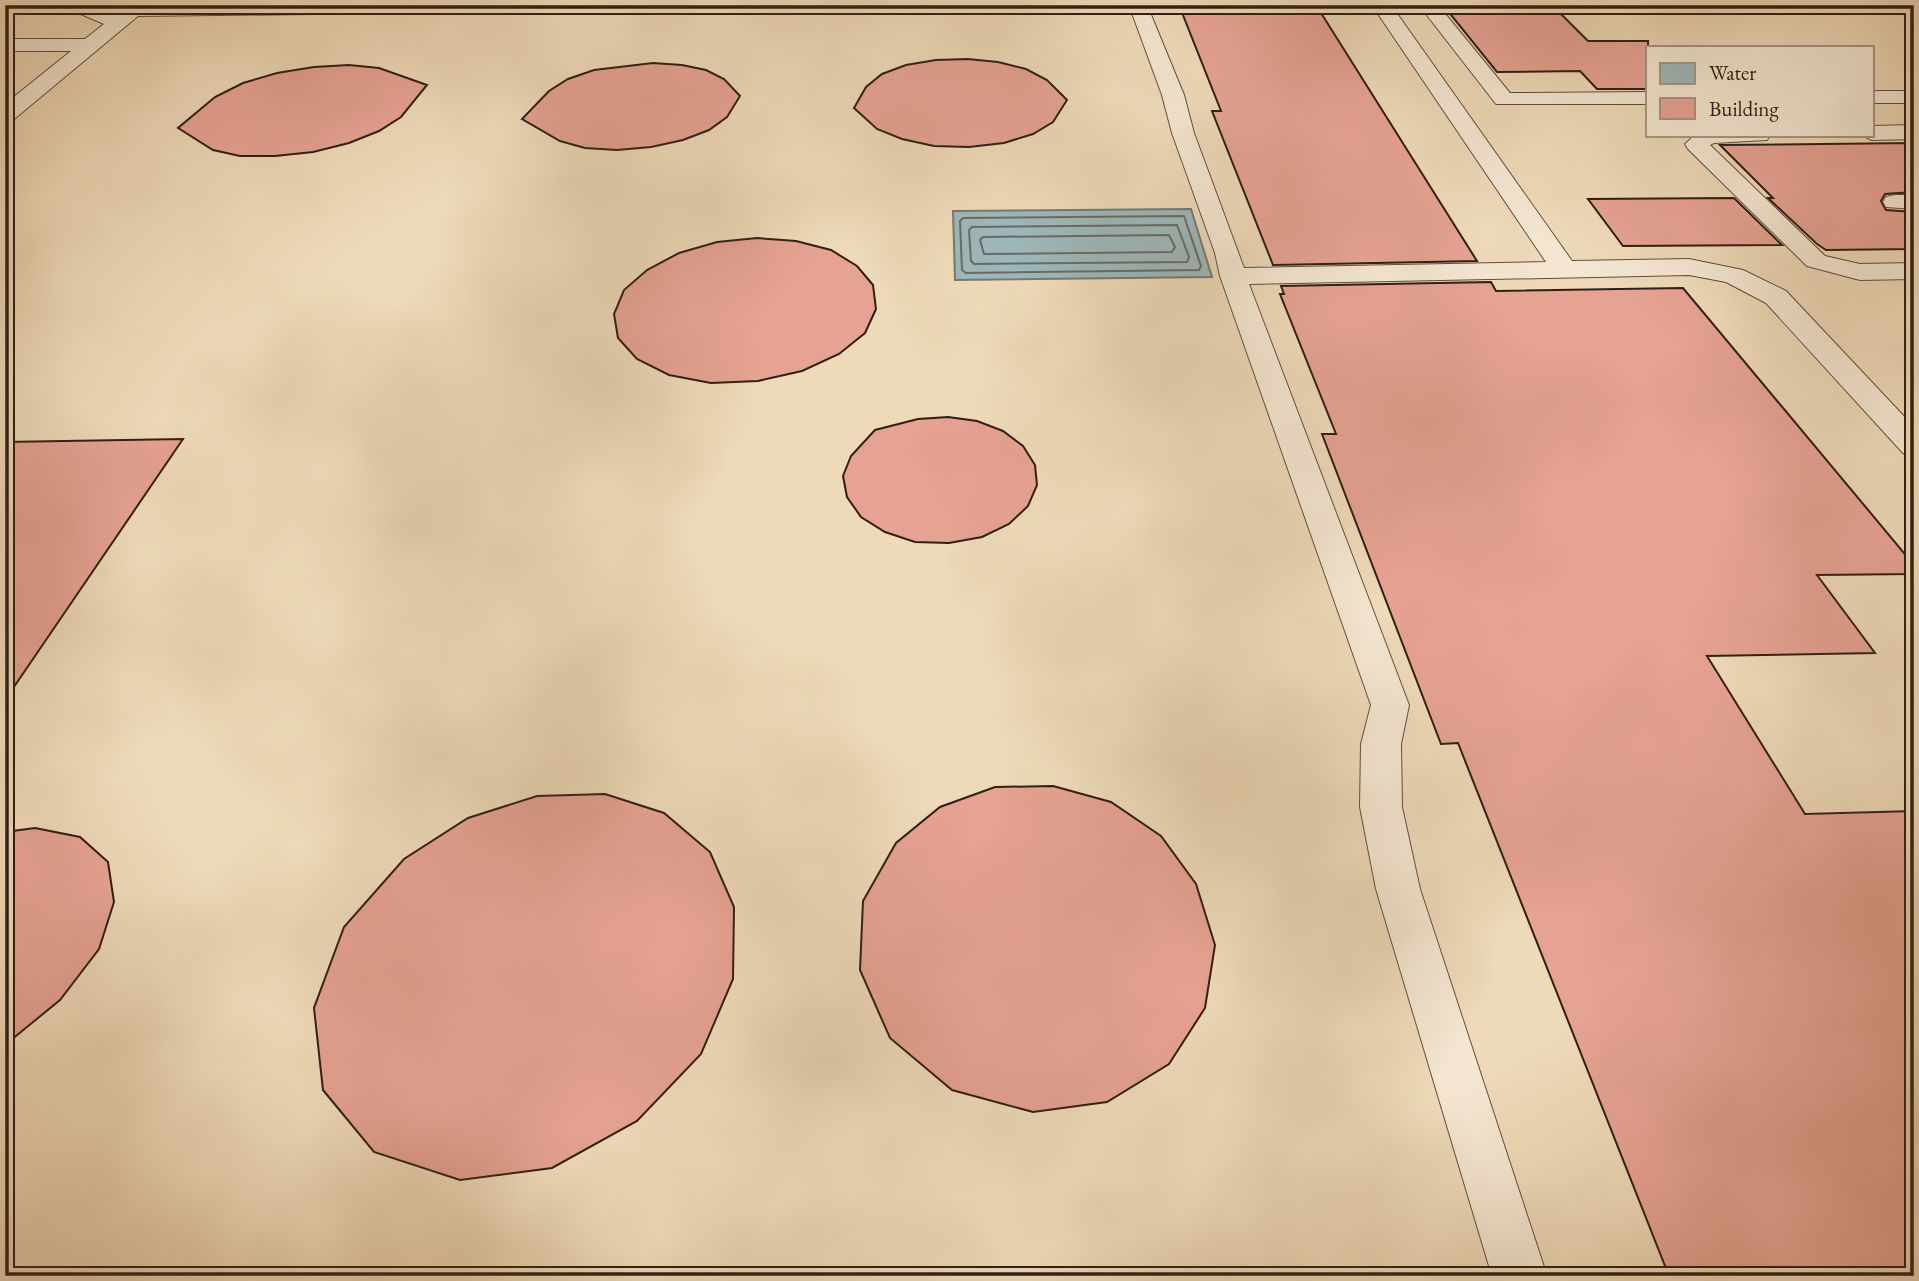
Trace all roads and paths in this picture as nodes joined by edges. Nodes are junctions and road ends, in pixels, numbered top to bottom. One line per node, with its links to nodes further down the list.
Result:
1 (76, 5): 7 (lane)
2 (560, 5): 6 (lane)
3 (1138, 5): 19 (lane)
4 (1381, 5): 17 (lane)
5 (1428, 5): 12 (lane)
6 (136, 8): 7 (lane)
7 (117, 23): 9 (lane)
8 (5, 45): 9 (lane)
9 (91, 45): 13 (lane)
10 (1874, 97): 11 (lane)
11 (1914, 97)
12 (1646, 98)
13 (5, 115)
14 (1914, 132): 15 (lane)
15 (1874, 133)
16 (1708, 136): 18 (lane)
17 (1564, 269): 19 (lane); 20 (lane)
18 (1914, 271)
19 (1233, 276): 21 (lane)
20 (1914, 446)
21 (1520, 1276)

